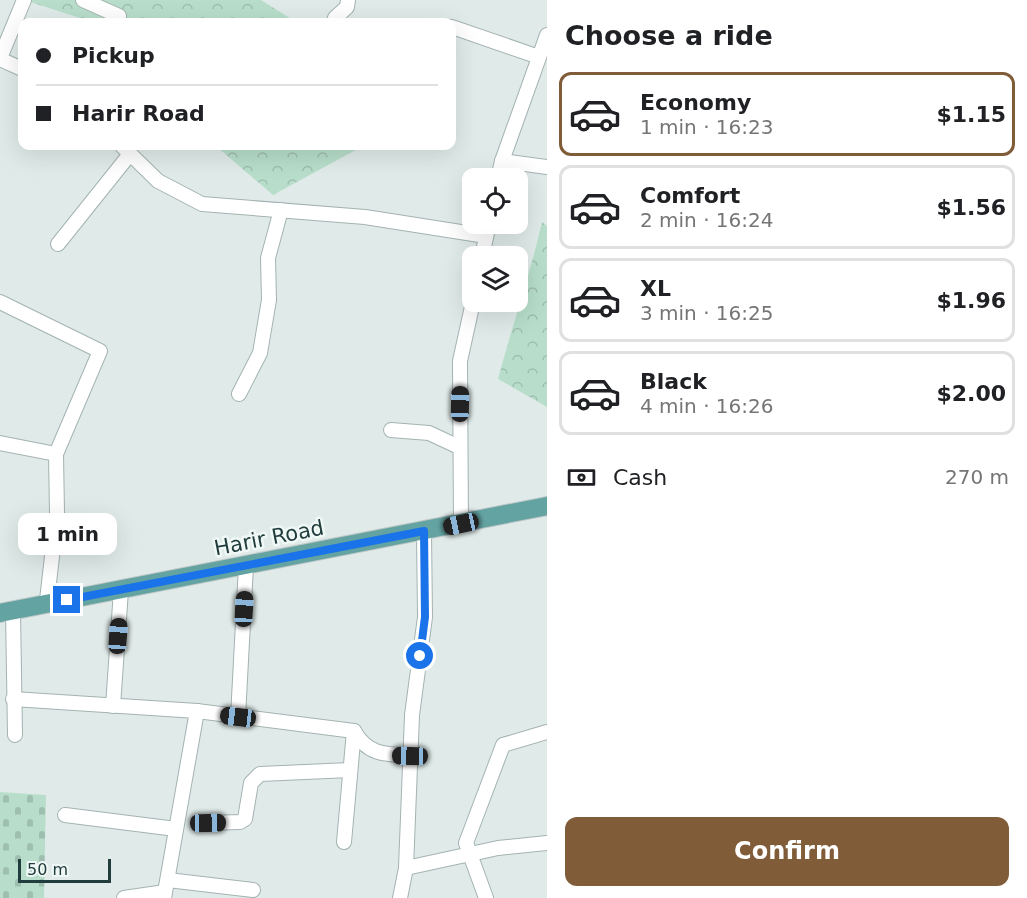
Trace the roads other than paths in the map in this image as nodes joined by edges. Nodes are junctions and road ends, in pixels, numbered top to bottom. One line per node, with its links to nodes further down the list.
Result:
1 (24, 0): 9 (street)
2 (83, 0): 4 (street)
3 (348, 0): 5 (street)
4 (119, 16)
5 (335, 18)
6 (456, 28): 8 (street)
7 (547, 35): 8 (street)
8 (539, 57): 13 (street)
9 (0, 59): 10 (street)
10 (18, 67)
11 (125, 150): 18 (street)
12 (127, 150): 16 (street)
13 (502, 161): 14 (street); 15 (street)
14 (547, 167)
15 (500, 168)
16 (281, 210): 17 (street); 21 (street)
17 (462, 227)
18 (58, 244)
19 (0, 302): 25 (street)
20 (471, 312): 24 (street)
21 (238, 394)
22 (391, 430): 24 (street)
23 (0, 443): 25 (street)
24 (459, 447): 27 (street)
25 (56, 454): 31 (street)
26 (547, 506): 27 (main road, Harir Road)
27 (461, 524): 28 (main road, Harir Road)
28 (424, 531): 29 (main road, Harir Road); 40 (street)
29 (246, 566): 30 (main road, Harir Road); 36 (street)
30 (121, 590): 31 (main road, Harir Road); 34 (street)
31 (49, 604): 32 (main road, Harir Road)
32 (7, 612): 33 (street)
33 (13, 699): 34 (street); 39 (street)
34 (113, 706): 35 (street)
35 (197, 711): 36 (street); 44 (street)
36 (238, 717): 37 (street)
37 (354, 731): 40 (street); 41 (street)
38 (547, 732): 47 (street)
39 (15, 735)
40 (410, 756): 48 (street)
41 (351, 770): 43 (street); 45 (street)
42 (65, 815): 44 (street)
43 (208, 823)
44 (176, 829): 49 (street)
45 (344, 842)
46 (547, 843): 47 (street)
47 (470, 854): 48 (street); 53 (street)
48 (406, 868): 52 (street)
49 (165, 890): 50 (street); 51 (street)
50 (253, 890)
51 (124, 898)
52 (400, 898)
53 (486, 898)

